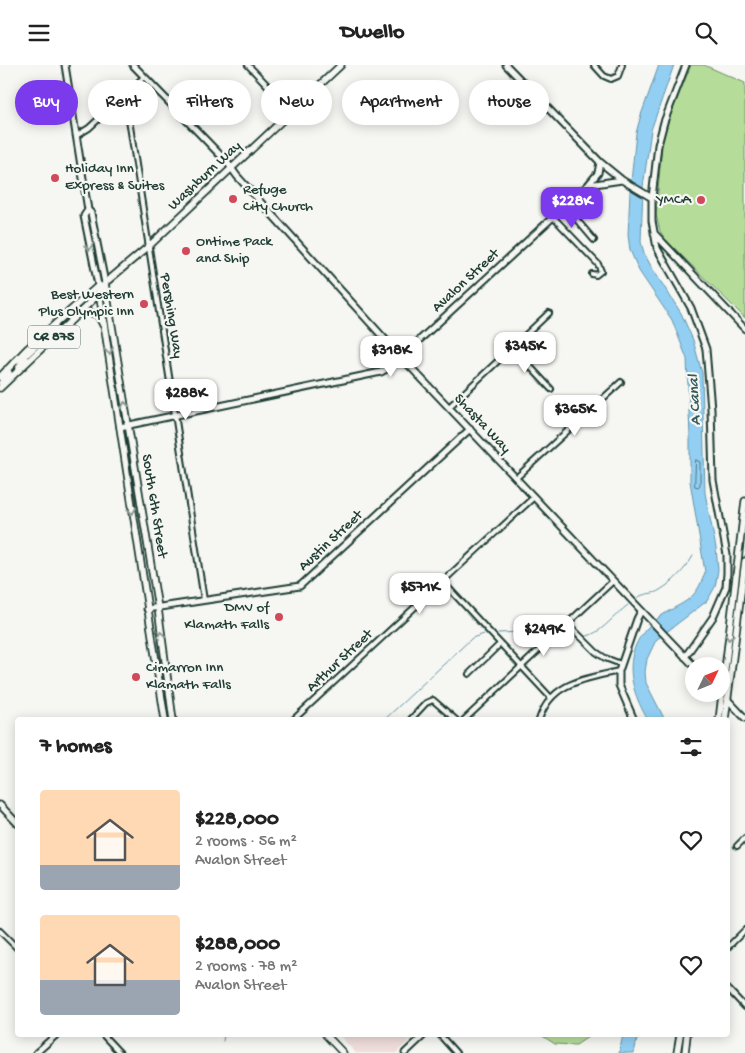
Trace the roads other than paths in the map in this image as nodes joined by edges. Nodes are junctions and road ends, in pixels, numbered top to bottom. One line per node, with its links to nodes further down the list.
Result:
1 (65, 65): 16 (street, South 6th Street)
2 (133, 65): 9 (street, Shasta Way)
3 (248, 65): 11 (street)
4 (506, 65): 17 (street)
5 (594, 65): 6 (street)
6 (622, 65)
7 (686, 65): 21 (street)
8 (338, 66): 12 (main road, Washburn Way)
9 (144, 77): 10 (street); 18 (street, Shasta Way)
10 (141, 80)
11 (263, 80)
12 (324, 80)
13 (92, 125): 16 (street)
14 (130, 125): 27 (street, Pershing Way)
15 (278, 125): 18 (main road, Washburn Way)
16 (76, 136): 23 (street, South 6th Street)
17 (600, 163): 19 (street); 20 (street, Avalon Street)
18 (231, 169): 27 (main road, Washburn Way); 39 (street, Shasta Way)
19 (622, 180): 20 (street); 21 (street)
20 (588, 185): 22 (street, Avalon Street)
21 (652, 198): 25 (street)
22 (565, 206): 24 (street, Avalon Street); 26 (street)
23 (88, 210): 29 (street, South 6th Street); 30 (street, South 6th Street, one-way to 30)
24 (553, 217): 28 (street); 39 (street, Avalon Street)
25 (654, 233): 36 (street); 64 (street)
26 (594, 240)
27 (149, 246): 29 (main road, Washburn Way); 48 (street, Pershing Way)
28 (592, 274)
29 (105, 283): 30 (main road, Washburn Way / CR 875); 31 (main road, Washburn Way / CR 875); 49 (main road, South 6th Street, one-way to 29)
30 (98, 285): 31 (main road, South 6th Street); 34 (main road, Washburn Way / CR 875)
31 (100, 293): 33 (main road, Washburn Way / CR 875); 35 (main road, South 6th Street)
32 (549, 313): 38 (street)
33 (77, 314): 35 (main road); 40 (main road, Washburn Way / CR 875)
34 (57, 321): 37 (main road, Washburn Way / CR 875); 40 (main road)
35 (105, 329): 50 (main road, South 6th Street, one-way to 50)
36 (745, 329)
37 (41, 336): 41 (main road, Washburn Way / CR 875); 42 (main road)
38 (512, 347): 46 (street); 47 (street)
39 (402, 358): 47 (street, Shasta Way); 48 (street, Avalon Street)
40 (32, 359): 42 (main road, Washburn Way / CR 875)
41 (7, 369): 43 (main road, Washburn Way / CR 875); 45 (main road)
42 (16, 373): 45 (main road, Washburn Way / CR 875)
43 (0, 377)
44 (622, 382): 52 (street)
45 (0, 387)
46 (551, 389)
47 (449, 407): 51 (street, Shasta Way)
48 (176, 415): 49 (street, Avalon Street); 58 (street, Pershing Way)
49 (128, 425): 50 (street, Avalon Street); 59 (main road, South 6th Street)
50 (120, 427): 60 (main road, South 6th Street, one-way to 60)
51 (470, 429): 52 (street, Shasta Way); 58 (street, Austin Street)
52 (516, 478): 53 (street, Shasta Way)
53 (534, 497): 56 (street, Arthur Street); 57 (street, Shasta Way)
54 (745, 501): 65 (main road, one-way to 65)
55 (745, 561): 70 (main road)
56 (442, 581): 63 (street); 77 (street, Arthur Street)
57 (613, 581): 61 (street, Shasta Way); 62 (street)
58 (204, 600): 59 (street, Austin Street)
59 (158, 608): 60 (street, Austin Street); 76 (main road, South 6th Street, one-way to 59)
60 (147, 609): 75 (main road, South 6th Street)
61 (642, 611): 64 (street, Shasta Way); 66 (street)
62 (568, 623): 66 (street); 67 (street)
63 (500, 644): 67 (street); 69 (street)
64 (685, 657)
65 (726, 657)
66 (621, 664): 68 (street)
67 (521, 665): 71 (street); 80 (street)
68 (619, 671): 71 (street); 82 (street)
69 (469, 673)
70 (730, 684)
71 (551, 698): 81 (street)
72 (730, 702): 85 (street)
73 (720, 703): 83 (main road)
74 (728, 703): 84 (main road)
75 (164, 717)
76 (173, 717)
77 (296, 717)
78 (413, 717): 79 (street)
79 (453, 717)
80 (467, 717)
81 (541, 717)
82 (633, 717)
83 (719, 717)
84 (725, 717)
85 (745, 718)
86 (0, 805): 87 (street)
87 (15, 822)
88 (745, 838): 89 (street)
89 (737, 846)
90 (745, 930): 92 (street)
91 (0, 931): 93 (street)
92 (730, 945)
93 (15, 946)
94 (730, 991): 95 (street)
95 (745, 1007)
96 (54, 1037): 103 (street)
97 (105, 1037): 104 (street)
98 (328, 1037): 105 (main road)
99 (422, 1037): 106 (street)
100 (442, 1037): 107 (street)
101 (680, 1037): 108 (main road)
102 (687, 1037): 109 (main road)
103 (36, 1053)
104 (120, 1053)
105 (343, 1053)
106 (405, 1053)
107 (456, 1053)
108 (677, 1053)
109 (685, 1053)

